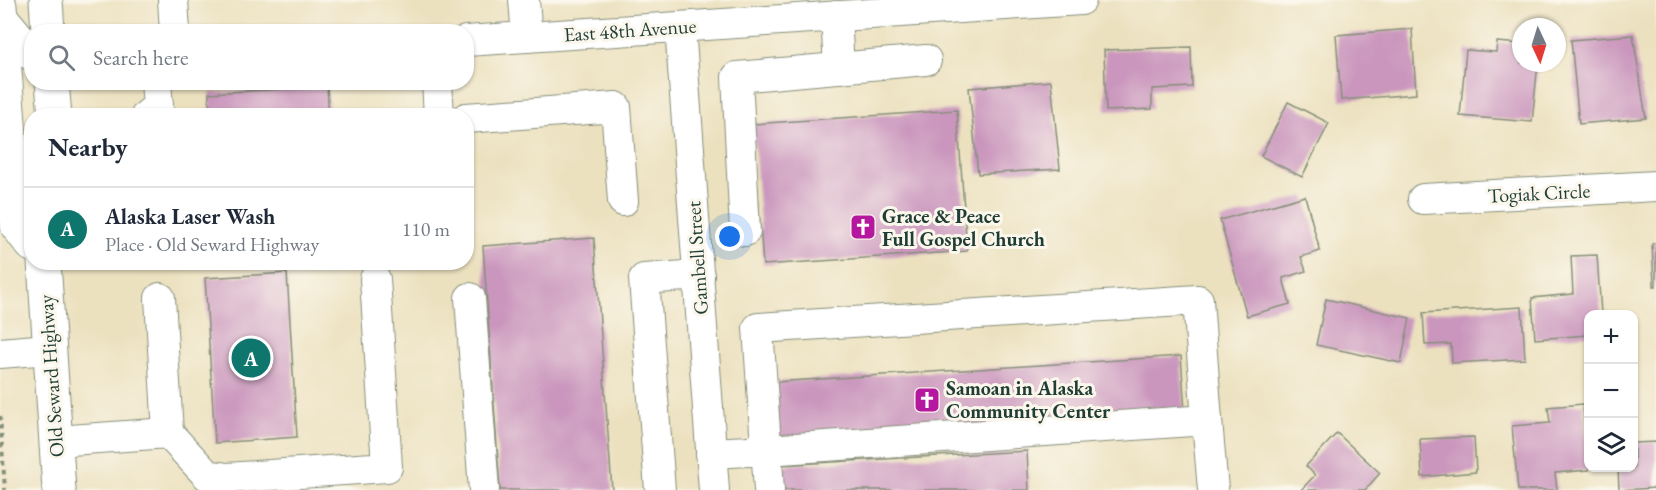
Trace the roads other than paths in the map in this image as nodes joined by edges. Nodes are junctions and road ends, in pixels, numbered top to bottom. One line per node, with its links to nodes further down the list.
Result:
1 (46, 0): 7 (main road)
2 (173, 0): 8 (street)
3 (524, 0): 10 (street)
4 (1081, 0): 6 (street, East 48th Avenue)
5 (0, 6): 11 (main road)
6 (836, 16): 9 (street, East 48th Avenue); 14 (street)
7 (48, 24)
8 (174, 24)
9 (680, 27): 10 (street, East 48th Avenue); 28 (street, Gambell Street)
10 (527, 37): 12 (street, East 48th Avenue)
11 (9, 38): 26 (main road)
12 (474, 40)
13 (926, 60): 14 (street)
14 (839, 68): 25 (street)
15 (53, 90): 18 (main road)
16 (157, 90): 19 (street)
17 (437, 90): 20 (street)
18 (54, 108)
19 (156, 108)
20 (439, 108)
21 (474, 117): 24 (street)
22 (1656, 186): 23 (street, Togiak Circle)
23 (1423, 199)
24 (623, 201)
25 (745, 231)
26 (16, 233)
27 (44, 270): 32 (main road, Old Seward Highway)
28 (699, 275): 38 (street, Gambell Street); 41 (street)
29 (375, 279): 35 (street)
30 (160, 298): 35 (street)
31 (470, 298): 40 (street)
32 (49, 350): 33 (street); 36 (main road, Old Seward Highway)
33 (0, 353)
34 (1207, 420): 37 (street); 37 (street); 44 (street)
35 (168, 434): 36 (street)
36 (56, 441): 39 (main road, Old Seward Highway)
37 (767, 450): 38 (street); 43 (street)
38 (711, 453): 42 (street, Gambell Street)
39 (59, 490)
40 (484, 490)
41 (660, 490)
42 (714, 490)
43 (769, 490)
44 (1213, 490)

